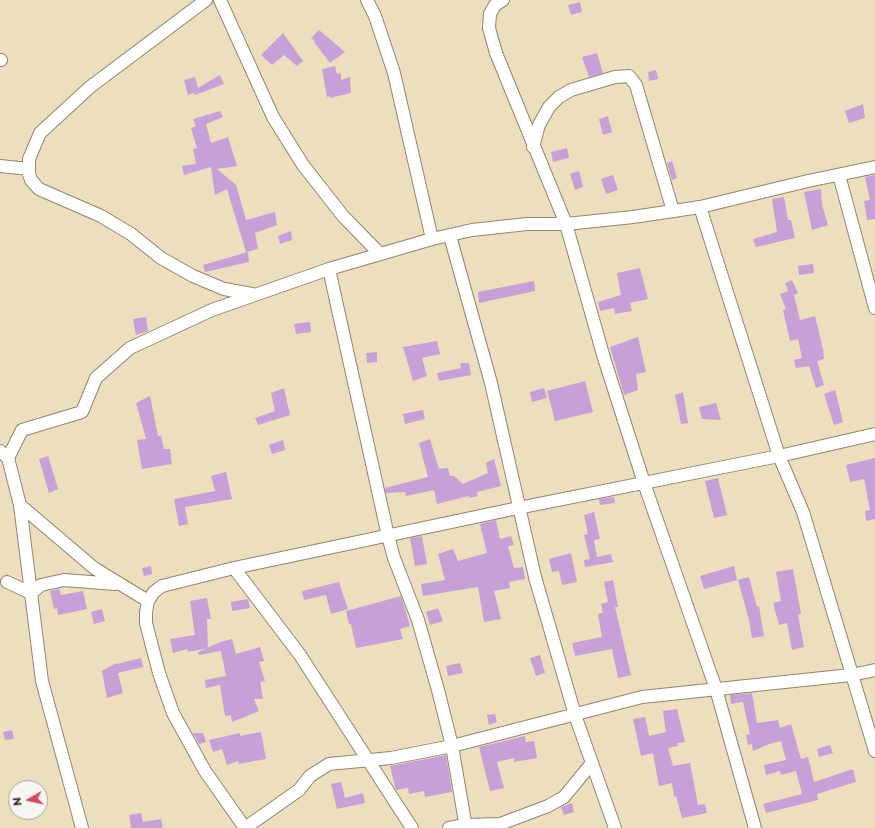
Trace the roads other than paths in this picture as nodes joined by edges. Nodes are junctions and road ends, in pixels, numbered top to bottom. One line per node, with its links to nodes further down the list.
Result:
1 (206, 0): 8 (street)
2 (220, 0): 15 (street)
3 (367, 0): 14 (street)
4 (503, 0): 5 (street)
5 (533, 147): 11 (street); 12 (street)
6 (0, 166): 8 (street)
7 (875, 167): 9 (street)
8 (29, 169): 17 (street)
9 (839, 175): 10 (street); 18 (street)
10 (700, 207): 11 (street); 21 (street)
11 (673, 211): 12 (street)
12 (566, 224): 13 (street); 22 (street)
13 (450, 236): 14 (street); 24 (street)
14 (432, 239): 15 (street)
15 (379, 253): 16 (street)
16 (329, 268): 17 (street); 25 (street)
17 (253, 295): 20 (street)
18 (875, 308)
19 (875, 434): 21 (street)
20 (4, 454): 23 (street)
21 (779, 456): 22 (street); 32 (street)
22 (644, 484): 24 (street); 33 (street)
23 (20, 505): 28 (street); 29 (street)
24 (518, 508): 25 (street); 34 (street)
25 (388, 536): 26 (street); 35 (street)
26 (234, 568): 30 (street); 37 (street)
27 (7, 582): 29 (street)
28 (121, 585): 29 (street); 30 (street)
29 (31, 593): 40 (street)
30 (148, 601): 41 (street)
31 (875, 670): 32 (street)
32 (851, 676): 33 (street); 36 (street)
33 (716, 689): 34 (street); 45 (street)
34 (575, 715): 35 (street); 38 (street)
35 (452, 746): 37 (street); 39 (street)
36 (875, 750)
37 (368, 760): 41 (street); 42 (street)
38 (592, 763): 39 (street); 44 (street)
39 (465, 827): 43 (street)
40 (82, 828)
41 (245, 828)
42 (412, 828)
43 (449, 828)
44 (614, 828)
45 (755, 828)

